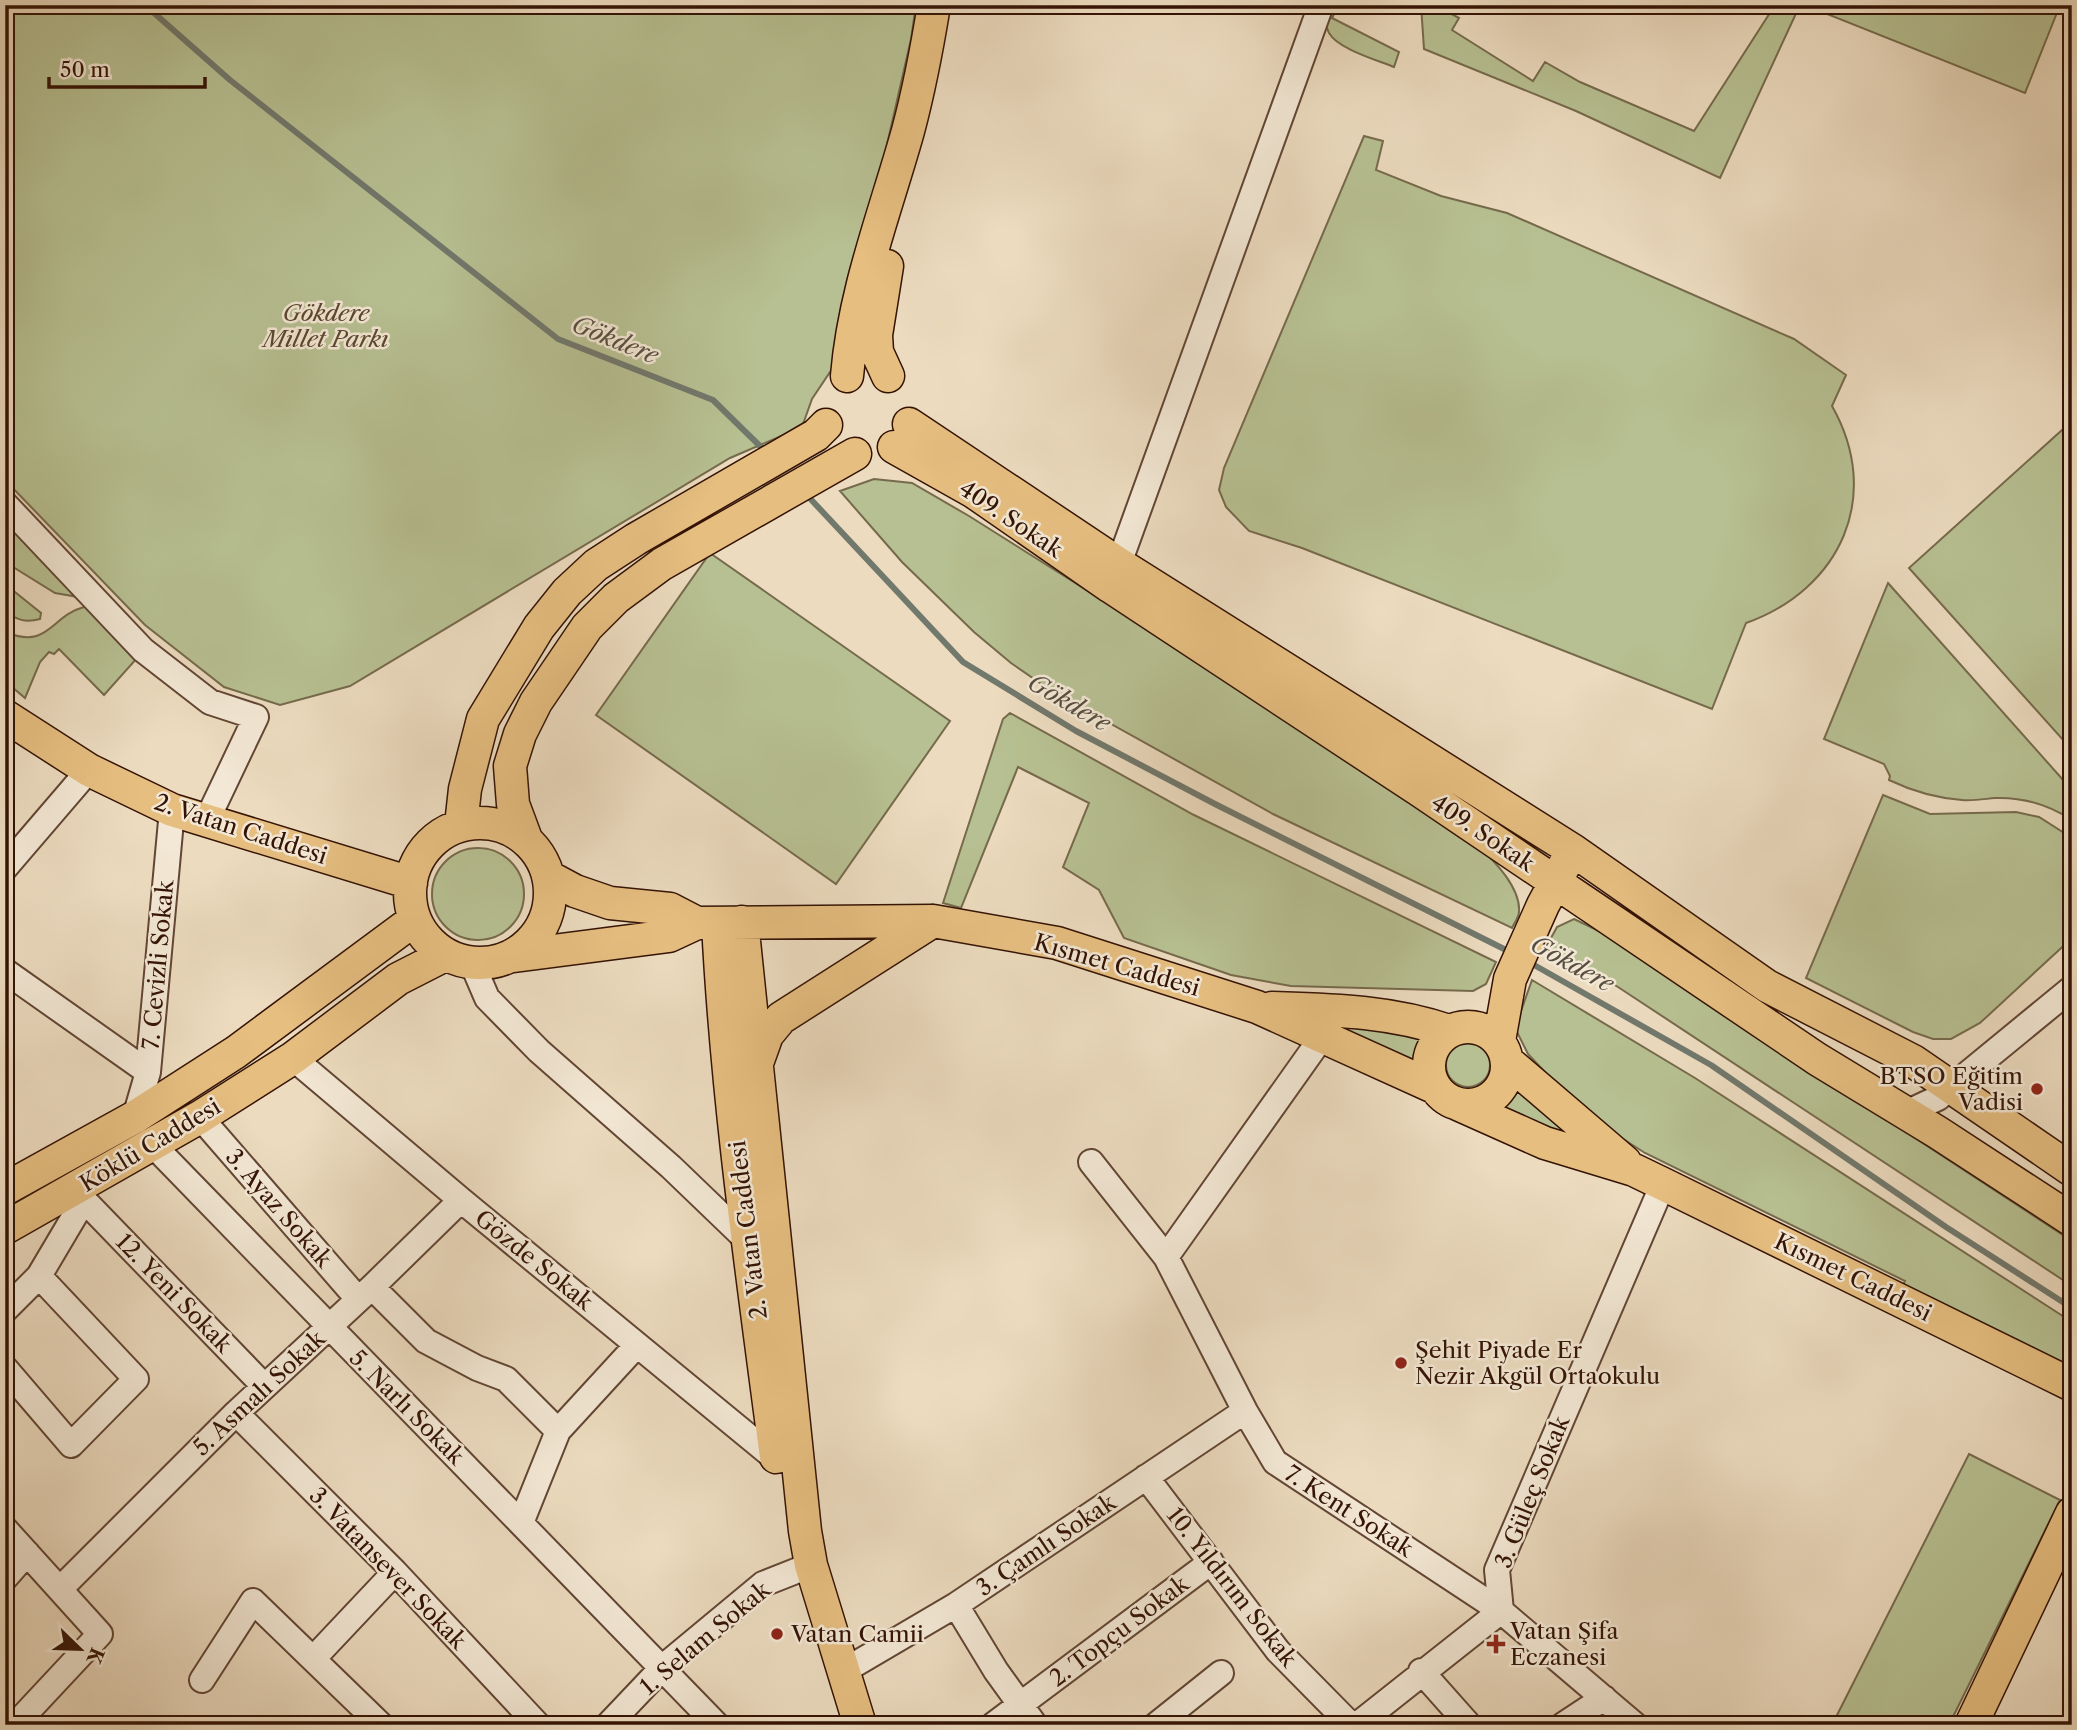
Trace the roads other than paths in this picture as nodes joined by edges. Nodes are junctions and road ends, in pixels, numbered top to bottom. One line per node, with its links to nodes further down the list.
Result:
1 (934, 5): 4 (main road)
2 (947, 5): 5 (main road)
3 (1321, 5): 10 (street)
4 (847, 376): 5 (main road); 6 (main road)
5 (888, 376): 7 (main road)
6 (821, 430): 8 (main road); 15 (main road)
7 (902, 435): 8 (main road); 10 (main road, 409. Sokak)
8 (848, 458): 16 (main road)
9 (5, 505): 14 (street)
10 (1115, 575): 17 (main road, 409. Sokak); 21 (main road, 409. Sokak)
11 (5, 716): 12 (main road, 2. Vatan Caddesi)
12 (89, 770): 13 (main road, 2. Vatan Caddesi); 18 (street)
13 (172, 810): 14 (main road, 2. Vatan Caddesi); 36 (street, 7. Cevizli Sokak)
14 (206, 822): 20 (main road, 2. Vatan Caddesi)
15 (460, 825): 16 (main road); 20 (main road)
16 (526, 839): 19 (main road)
17 (1573, 851): 21 (main road); 37 (main road, 409. Sokak)
18 (5, 868)
19 (549, 877): 24 (main road); 25 (main road)
20 (411, 883): 22 (main road)
21 (1549, 893): 28 (main road); 39 (main road, 409. Sokak)
22 (414, 920): 26 (main road); 40 (main road, Köklü Caddesi)
23 (933, 921): 24 (main road, Kısmet Caddesi); 30 (main road, Kısmet Caddesi); 35 (main road)
24 (719, 923): 25 (main road); 35 (main road, 2. Vatan Caddesi); 52 (main road, 2. Vatan Caddesi)
25 (514, 956): 26 (main road)
26 (458, 959): 34 (main road, Köklü Caddesi); 52 (street)
27 (5, 971): 36 (street)
28 (1510, 979): 31 (main road); 33 (main road)
29 (2072, 988): 37 (street)
30 (1257, 1007): 31 (main road); 32 (main road)
31 (1455, 1029): 33 (main road); 38 (main road)
32 (1322, 1037): 38 (main road); 53 (street)
33 (1503, 1051): 38 (main road); 44 (main road)
34 (293, 1058): 41 (main road, Köklü Caddesi); 49 (street, Gözde Sokak)
35 (757, 1064): 71 (main road, 2. Vatan Caddesi)
36 (148, 1072): 40 (street, 7. Cevizli Sokak)
37 (1952, 1086): 39 (street); 45 (main road, 409. Sokak)
38 (1445, 1095): 44 (main road)
39 (1906, 1113): 50 (main road, 409. Sokak)
40 (135, 1117): 47 (main road, Köklü Caddesi)
41 (200, 1117): 42 (main road, Köklü Caddesi); 55 (street, 3. Ayaz Sokak)
42 (152, 1144): 48 (main road, Köklü Caddesi); 57 (street, 5. Narlı Sokak)
43 (1091, 1162): 53 (street, 7. Kent Sokak)
44 (1634, 1170): 46 (main road, Kısmet Caddesi)
45 (2072, 1170)
46 (1663, 1184): 60 (main road, Kısmet Caddesi); 79 (street, 3. Güleç Sokak)
47 (5, 1189)
48 (80, 1195): 51 (main road, Köklü Caddesi); 54 (street); 61 (street, 12. Yeni Sokak)
49 (461, 1200): 55 (street, 5. Asmalı Sokak); 58 (street, Gözde Sokak)
50 (2072, 1220)
51 (5, 1228)
52 (748, 1241): 66 (main road, 2. Vatan Caddesi)
53 (1166, 1257): 63 (street, 7. Kent Sokak)
54 (39, 1276): 56 (street); 59 (street)
55 (365, 1293): 57 (street, 5. Asmalı Sokak); 65 (street, 3. Ayaz Sokak)
56 (5, 1310)
57 (329, 1327): 61 (street, 5. Asmalı Sokak); 69 (street, 5. Narlı Sokak)
58 (637, 1345): 65 (street); 66 (street, Gözde Sokak)
59 (5, 1368)
60 (2061, 1379): 62 (main road)
61 (264, 1386): 64 (street, 5. Asmalı Sokak)
62 (2072, 1409)
63 (1245, 1410): 67 (street, 3. Çamlı Sokak); 79 (street, 7. Kent Sokak)
64 (236, 1413): 75 (street, 3. Vatansever Sokak); 77 (street, 5. Asmalı Sokak)
65 (558, 1431): 69 (street)
66 (776, 1459): 71 (main road, 2. Vatan Caddesi)
67 (1146, 1477): 73 (street, 10. Yıldırım Sokak); 78 (street, 3. Çamlı Sokak)
68 (2072, 1513): 101 (main road)
69 (521, 1523): 81 (street, 5. Narlı Sokak)
70 (5, 1529): 72 (street)
71 (805, 1531): 74 (main road, 2. Vatan Caddesi)
72 (27, 1553): 76 (street); 77 (street)
73 (1211, 1562): 87 (street, 2. Topçu Sokak); 97 (street, 10. Yıldırım Sokak)
74 (811, 1565): 81 (street, 1. Selam Sokak); 83 (main road, 2. Vatan Caddesi)
75 (395, 1572): 80 (street); 91 (street, 3. Vatansever Sokak)
76 (5, 1578)
77 (60, 1589): 89 (street)
78 (956, 1605): 83 (street, 3. Çamlı Sokak); 87 (street)
79 (1501, 1611): 82 (street); 86 (street, 7. Kent Sokak)
80 (313, 1659): 85 (street); 90 (street)
81 (663, 1667): 88 (street, 1. Selam Sokak); 92 (street, 5. Narlı Sokak)
82 (1421, 1671): 97 (street); 98 (street)
83 (842, 1672): 93 (main road, 2. Vatan Caddesi)
84 (1221, 1673): 96 (street)
85 (202, 1680)
86 (1604, 1698): 99 (street); 100 (street, 7. Kent Sokak)
87 (1020, 1704): 94 (street, 2. Topçu Sokak); 95 (street)
88 (615, 1722)
89 (15, 1725)
90 (382, 1725)
91 (538, 1725)
92 (717, 1725)
93 (860, 1725)
94 (993, 1725)
95 (1035, 1725)
96 (1156, 1725)
97 (1354, 1725)
98 (1469, 1725)
99 (1563, 1725)
100 (1635, 1725)
101 (1971, 1725)

